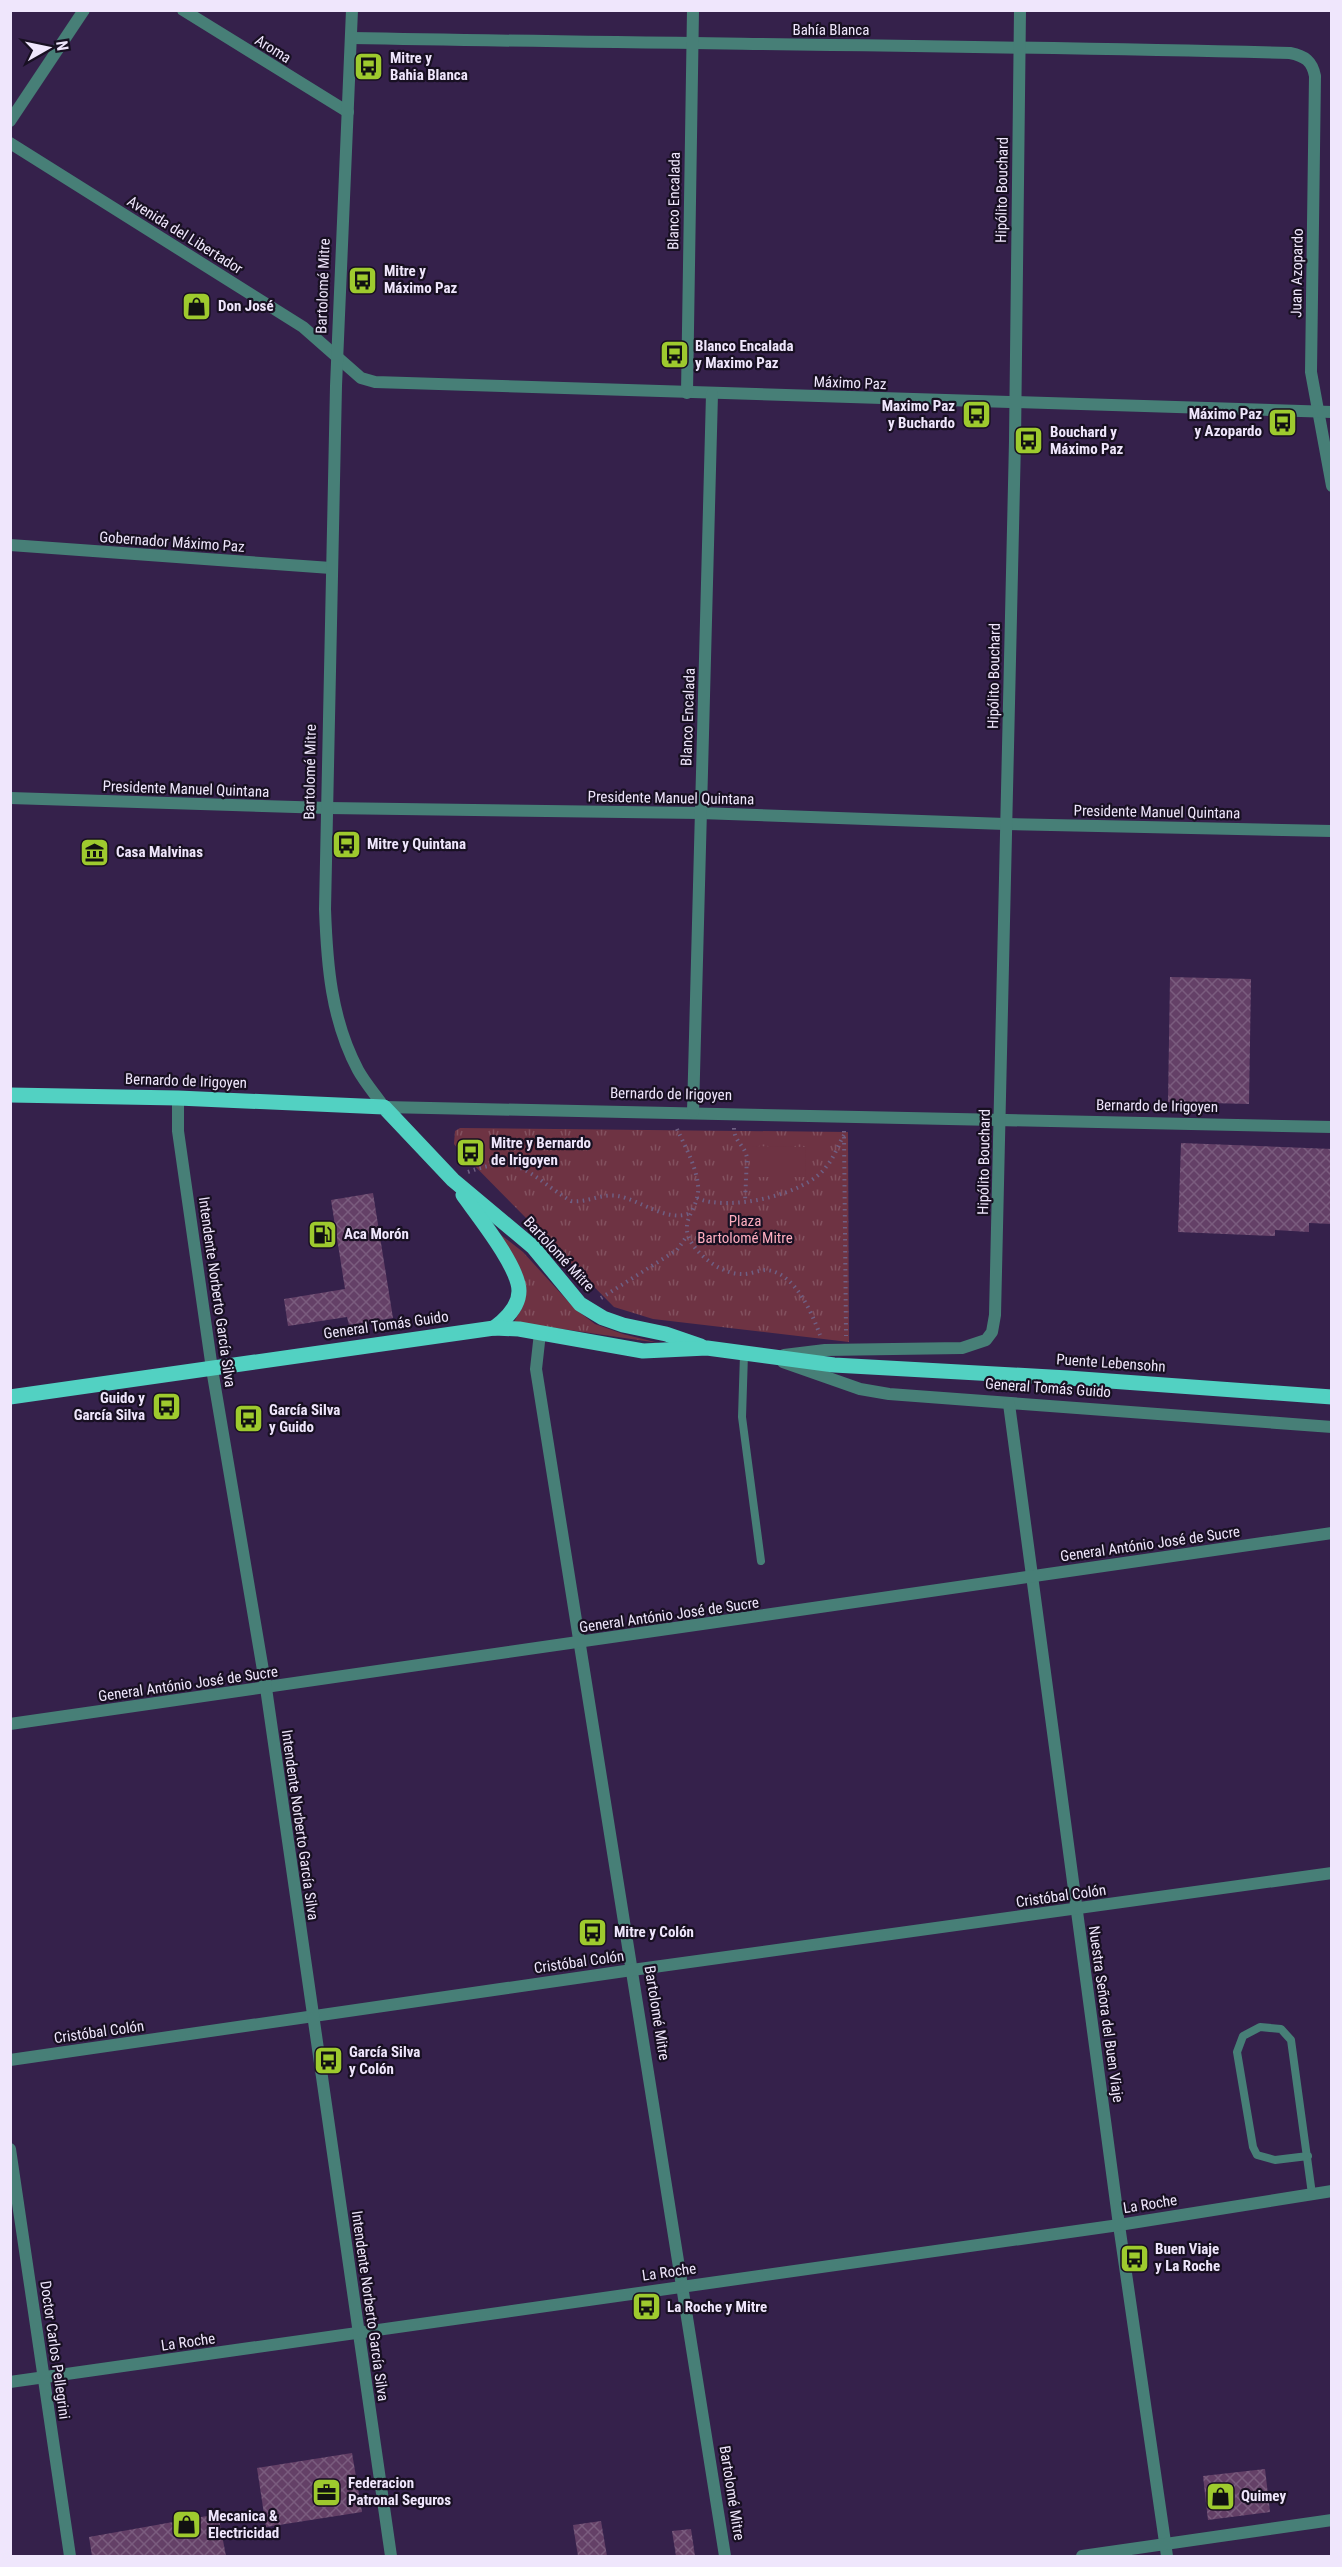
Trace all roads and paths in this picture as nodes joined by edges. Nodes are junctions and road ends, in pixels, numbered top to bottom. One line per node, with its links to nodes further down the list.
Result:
1 (84, 10): 11 (street)
2 (183, 10): 10 (street, Aroma)
3 (352, 10): 6 (street, Bartolomé Mitre)
4 (693, 10): 7 (street, Blanco Encalada)
5 (1020, 10): 8 (street, Hipólito Bouchard)
6 (351, 38): 7 (street, Bahía Blanca); 10 (street, Bartolomé Mitre)
7 (692, 44): 8 (street, Bahía Blanca); 14 (street, Blanco Encalada)
8 (1019, 46): 9 (street, Bahía Blanca); 16 (street, Hipólito Bouchard)
9 (1309, 60): 17 (street, Juan Azopardo)
10 (348, 112): 13 (street, Bartolomé Mitre)
11 (10, 121)
12 (10, 143): 13 (street, Avenida del Libertador)
13 (338, 359): 14 (street, Máximo Paz); 21 (street, Bartolomé Mitre)
14 (687, 393): 15 (street, Máximo Paz)
15 (712, 394): 16 (street, Máximo Paz); 24 (street, Blanco Encalada)
16 (1015, 402): 17 (street, Máximo Paz); 25 (street, Hipólito Bouchard)
17 (1317, 412): 18 (street, Máximo Paz); 19 (street, Juan Azopardo)
18 (1332, 412)
19 (1332, 486)
20 (10, 545): 21 (street, Gobernador Máximo Paz)
21 (331, 568): 23 (street, Bartolomé Mitre)
22 (10, 798): 23 (street, Presidente Manuel Quintana)
23 (328, 808): 24 (street, Presidente Manuel Quintana); 29 (street, Bartolomé Mitre)
24 (700, 813): 25 (street, Presidente Manuel Quintana); 31 (street, Blanco Encalada)
25 (1005, 824): 26 (street, Presidente Manuel Quintana); 34 (street, Hipólito Bouchard)
26 (1332, 831)
27 (10, 1095): 28 (main road, Bernardo de Irigoyen)
28 (178, 1098): 29 (main road, Bernardo de Irigoyen); 52 (street, Intendente Norberto García Silva)
29 (384, 1107): 30 (street, Bernardo de Irigoyen); 37 (main road, Bartolomé Mitre)
30 (669, 1112): 31 (street, Bernardo de Irigoyen); 38 (path)
31 (693, 1112): 32 (street, Bernardo de Irigoyen)
32 (734, 1113): 33 (street, Bernardo de Irigoyen); 39 (path)
33 (844, 1116): 34 (street, Bernardo de Irigoyen); 36 (path)
34 (1000, 1121): 35 (street, Bernardo de Irigoyen); 45 (street, Hipólito Bouchard)
35 (1332, 1127)
36 (844, 1134): 39 (path); 47 (path)
37 (453, 1180): 40 (path); 42 (main road, Bartolomé Mitre); 43 (main road)
38 (697, 1198): 39 (path); 40 (path)
39 (745, 1201)
40 (690, 1213): 41 (path)
41 (687, 1236): 42 (path); 48 (path)
42 (593, 1313): 46 (main road, Bartolomé Mitre)
43 (494, 1328): 44 (main road, General Tomás Guido); 52 (main road, General Tomás Guido)
44 (540, 1333): 46 (main road, General Tomás Guido); 60 (street, Bartolomé Mitre)
45 (986, 1340): 47 (street, General Tomás Guido)
46 (707, 1348): 49 (main road, General Tomás Guido)
47 (847, 1349): 48 (street, General Tomás Guido)
48 (825, 1350): 50 (street, General Tomás Guido)
49 (744, 1354): 50 (main road, General Tomás Guido); 58 (lane)
50 (768, 1357): 51 (main road, General Tomás Guido); 55 (street, General Tomás Guido)
51 (889, 1368): 54 (main road, Puente Lebensohn)
52 (212, 1369): 53 (main road, General Tomás Guido); 61 (street, Intendente Norberto García Silva)
53 (10, 1397)
54 (1332, 1397)
55 (1009, 1404): 56 (street, General Tomás Guido); 59 (street, Nuestra Señora del Buen Viaje)
56 (1332, 1427)
57 (1332, 1533): 59 (street, General António José de Sucre)
58 (761, 1561)
59 (1030, 1576): 60 (street, General António José de Sucre); 64 (street, Nuestra Señora del Buen Viaje)
60 (581, 1643): 61 (street, General António José de Sucre); 65 (street, Bartolomé Mitre)
61 (266, 1688): 62 (street, General António José de Sucre); 66 (street, Intendente Norberto García Silva)
62 (10, 1724)
63 (1332, 1873): 64 (street, Cristóbal Colón)
64 (1077, 1909): 65 (street, Cristóbal Colón); 72 (street, Nuestra Señora del Buen Viaje)
65 (632, 1970): 66 (street, Cristóbal Colón); 73 (street, Bartolomé Mitre)
66 (311, 2017): 67 (street, Cristóbal Colón); 74 (street, Intendente Norberto García Silva)
67 (10, 2060)
68 (10, 2149): 75 (street, Doctor Carlos Pellegrini)
69 (1308, 2156): 69 (lane); 71 (lane)
70 (1332, 2191): 71 (street, La Roche)
71 (1312, 2193): 72 (street, La Roche)
72 (1119, 2225): 73 (street, La Roche); 78 (street, Nuestra Señora del Buen Viaje)
73 (681, 2286): 74 (street, La Roche); 81 (street, Bartolomé Mitre)
74 (359, 2333): 75 (street, La Roche); 80 (street, Intendente Norberto García Silva)
75 (44, 2377): 76 (street, La Roche); 79 (street, Doctor Carlos Pellegrini)
76 (10, 2382)
77 (1332, 2520): 78 (street)
78 (1166, 2550): 82 (street)
79 (70, 2556)
80 (391, 2556)
81 (724, 2556)
82 (1082, 2556)

